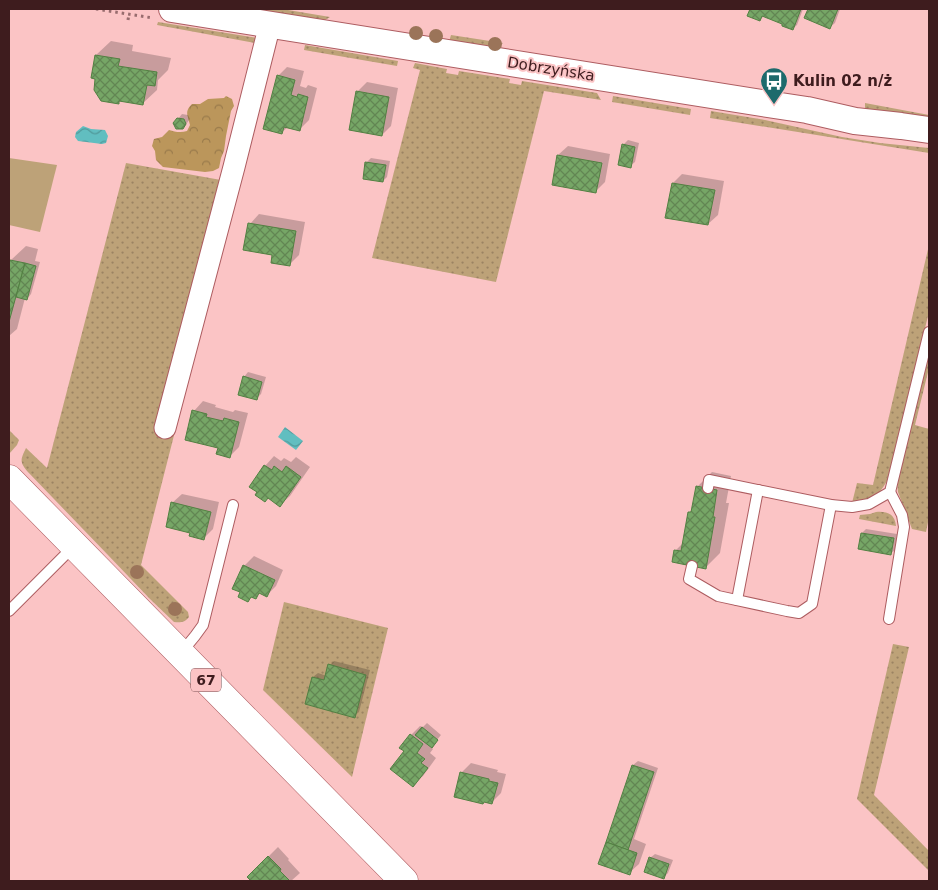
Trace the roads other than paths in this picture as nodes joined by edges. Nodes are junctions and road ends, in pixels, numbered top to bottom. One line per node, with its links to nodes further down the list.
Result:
1 (172, 9): 2 (street, Dobrzyńska)
2 (270, 24): 3 (street, Dobrzyńska); 5 (street)
3 (929, 130)
4 (929, 332): 9 (lane)
5 (165, 428)
6 (9, 479): 12 (main road, 67)
7 (708, 488): 8 (lane)
8 (758, 490): 11 (lane); 14 (lane)
9 (890, 492): 11 (lane); 16 (lane)
10 (233, 505): 17 (lane)
11 (830, 505): 14 (lane)
12 (74, 546): 15 (lane); 17 (main road, 67)
13 (692, 566): 14 (lane)
14 (737, 600)
15 (9, 611)
16 (889, 619)
17 (180, 654): 18 (main road, 67)
18 (404, 881)

